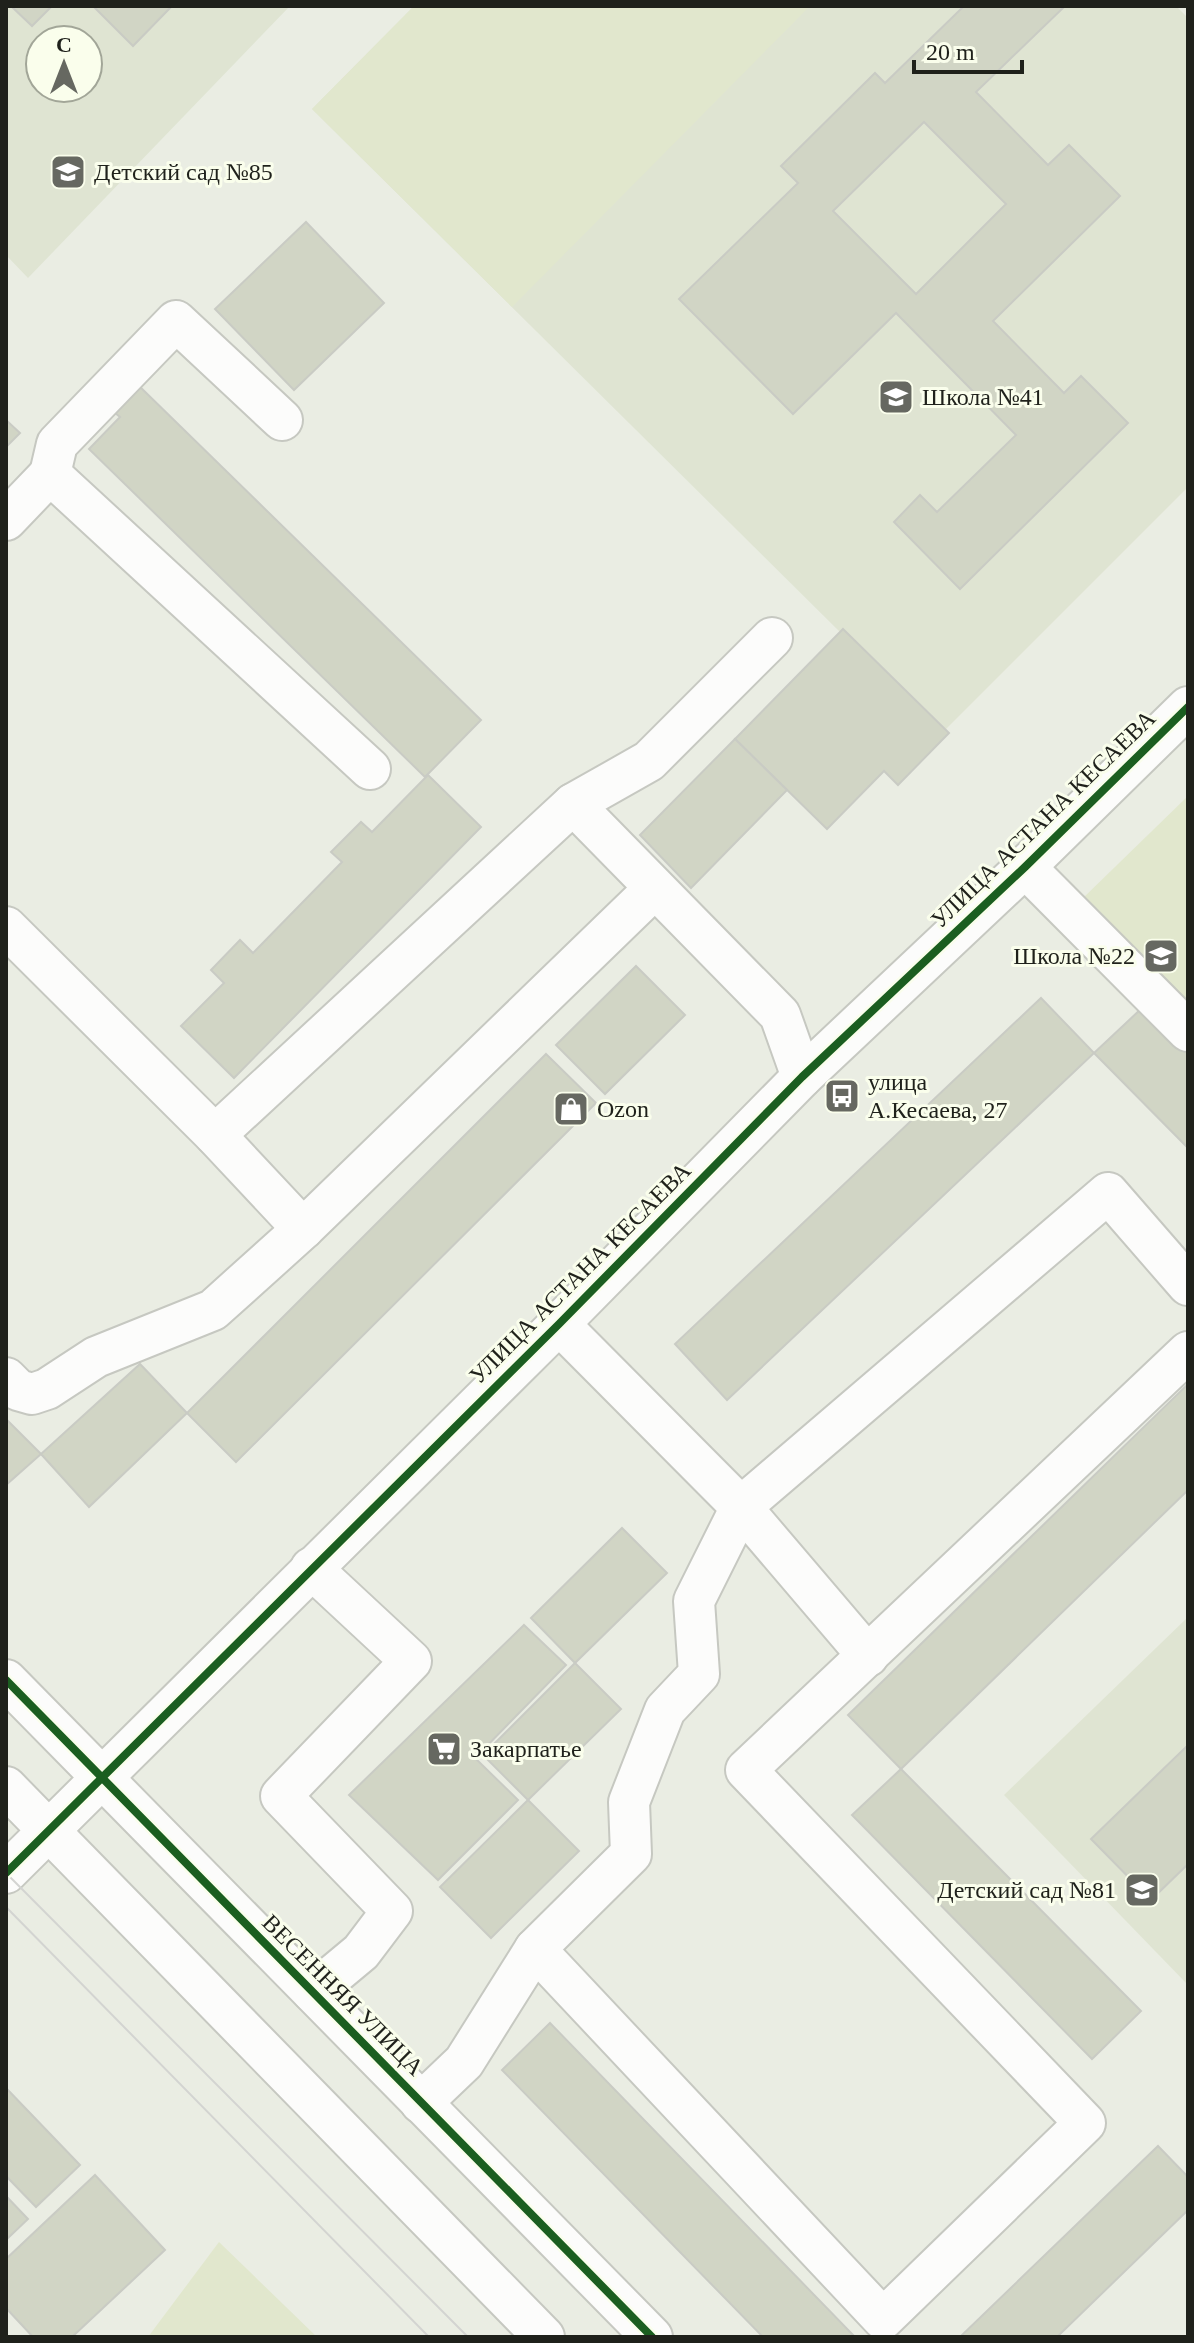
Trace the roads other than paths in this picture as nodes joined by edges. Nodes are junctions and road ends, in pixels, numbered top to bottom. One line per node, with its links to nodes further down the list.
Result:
1 (282, 420): 2 (street)
2 (50, 474): 3 (street); 6 (street)
3 (6, 520)
4 (772, 638): 7 (street)
5 (1188, 707): 8 (street, УЛИЦА АСТАНА КЕСАЕВА)
6 (370, 769)
7 (573, 804): 9 (street); 13 (street)
8 (1025, 867): 11 (street); 12 (street, УЛИЦА АСТАНА КЕСАЕВА)
9 (654, 889): 12 (street); 14 (street)
10 (6, 927): 13 (street)
11 (1188, 1031)
12 (802, 1077): 16 (street, УЛИЦА АСТАНА КЕСАЕВА)
13 (215, 1135): 14 (street)
14 (303, 1229): 18 (street)
15 (1188, 1285): 19 (street)
16 (559, 1324): 19 (street); 20 (street, УЛИЦА АСТАНА КЕСАЕВА)
17 (1188, 1352): 21 (street)
18 (6, 1378)
19 (741, 1507): 21 (street); 27 (street)
20 (311, 1568): 23 (street, УЛИЦА АСТАНА КЕСАЕВА); 28 (street)
21 (868, 1656): 27 (street)
22 (6, 1680): 23 (street, ВЕСЕННЯЯ УЛИЦА)
23 (101, 1778): 25 (street, УЛИЦА АСТАНА КЕСАЕВА); 28 (street, ВЕСЕННЯЯ УЛИЦА)
24 (6, 1787): 25 (street)
25 (48, 1830): 26 (street, УЛИЦА АСТАНА КЕСАЕВА); 30 (street)
26 (6, 1873)
27 (535, 1949): 29 (street)
28 (313, 1992): 29 (street, ВЕСЕННЯЯ УЛИЦА)
29 (421, 2103): 31 (street, ВЕСЕННЯЯ УЛИЦА)
30 (544, 2337)
31 (652, 2337)

